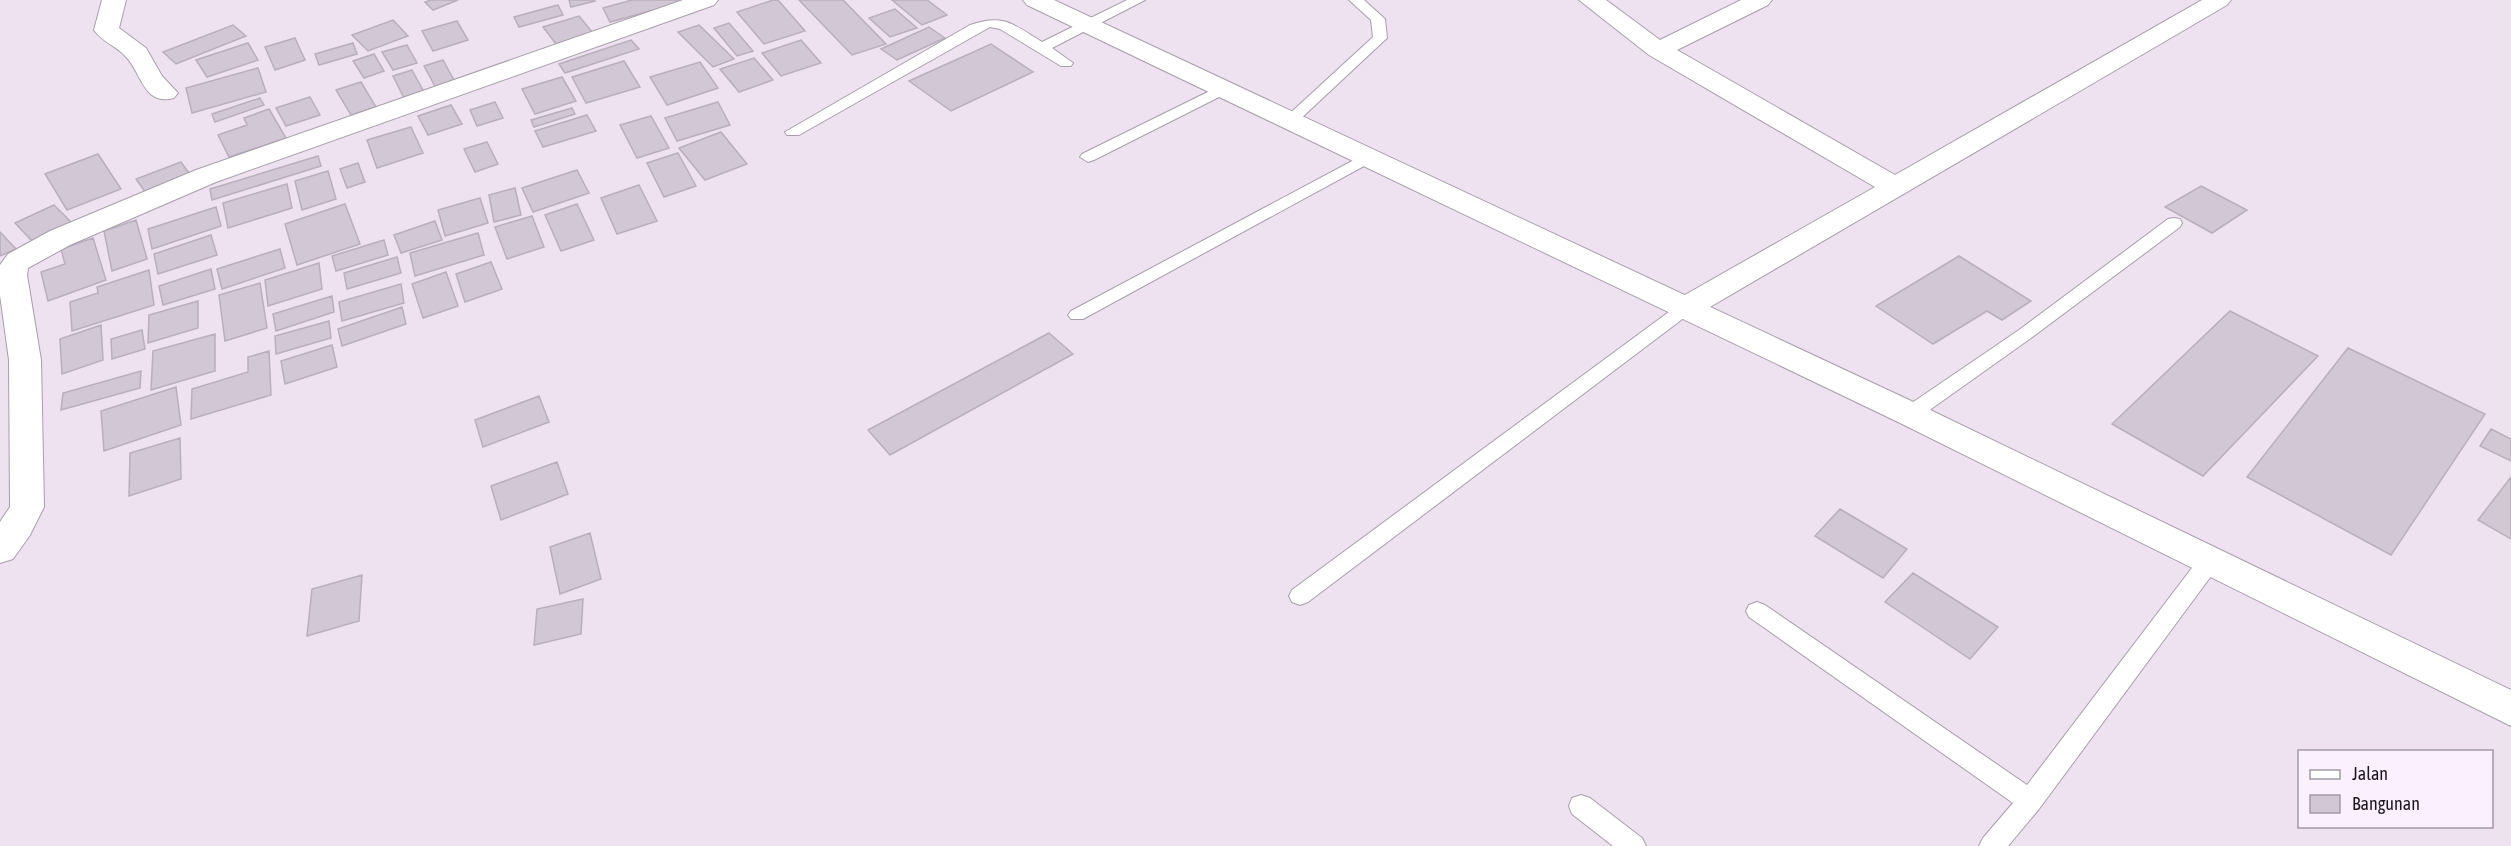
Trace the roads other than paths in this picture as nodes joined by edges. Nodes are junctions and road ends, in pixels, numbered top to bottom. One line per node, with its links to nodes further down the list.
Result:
1 (114, 0): 14 (street)
2 (706, 0): 24 (street)
3 (1035, 0): 9 (street)
4 (1138, 0): 9 (lane)
5 (1356, 0): 15 (lane)
6 (1591, 0): 11 (street)
7 (1760, 0): 11 (street)
8 (2219, 0): 19 (street)
9 (1088, 25): 10 (lane); 13 (street)
10 (1044, 47): 12 (lane); 16 (lane)
11 (1658, 50): 19 (street)
12 (1066, 63)
13 (1224, 89): 15 (street); 17 (lane)
14 (165, 93)
15 (1291, 120): 18 (street)
16 (793, 132)
17 (1088, 157)
18 (1369, 157): 21 (street); 22 (lane)
19 (1895, 187): 21 (street)
20 (2174, 223): 23 (lane)
21 (1687, 307): 23 (street); 26 (lane)
22 (1077, 315)
23 (1910, 414): 25 (street)
24 (0, 549)
25 (2209, 562): 28 (street); 29 (lane)
26 (1300, 596)
27 (1757, 612): 29 (lane)
28 (2511, 709)
29 (2030, 801): 32 (lane)
30 (1581, 806): 31 (lane)
31 (1633, 846)
32 (1992, 846)

